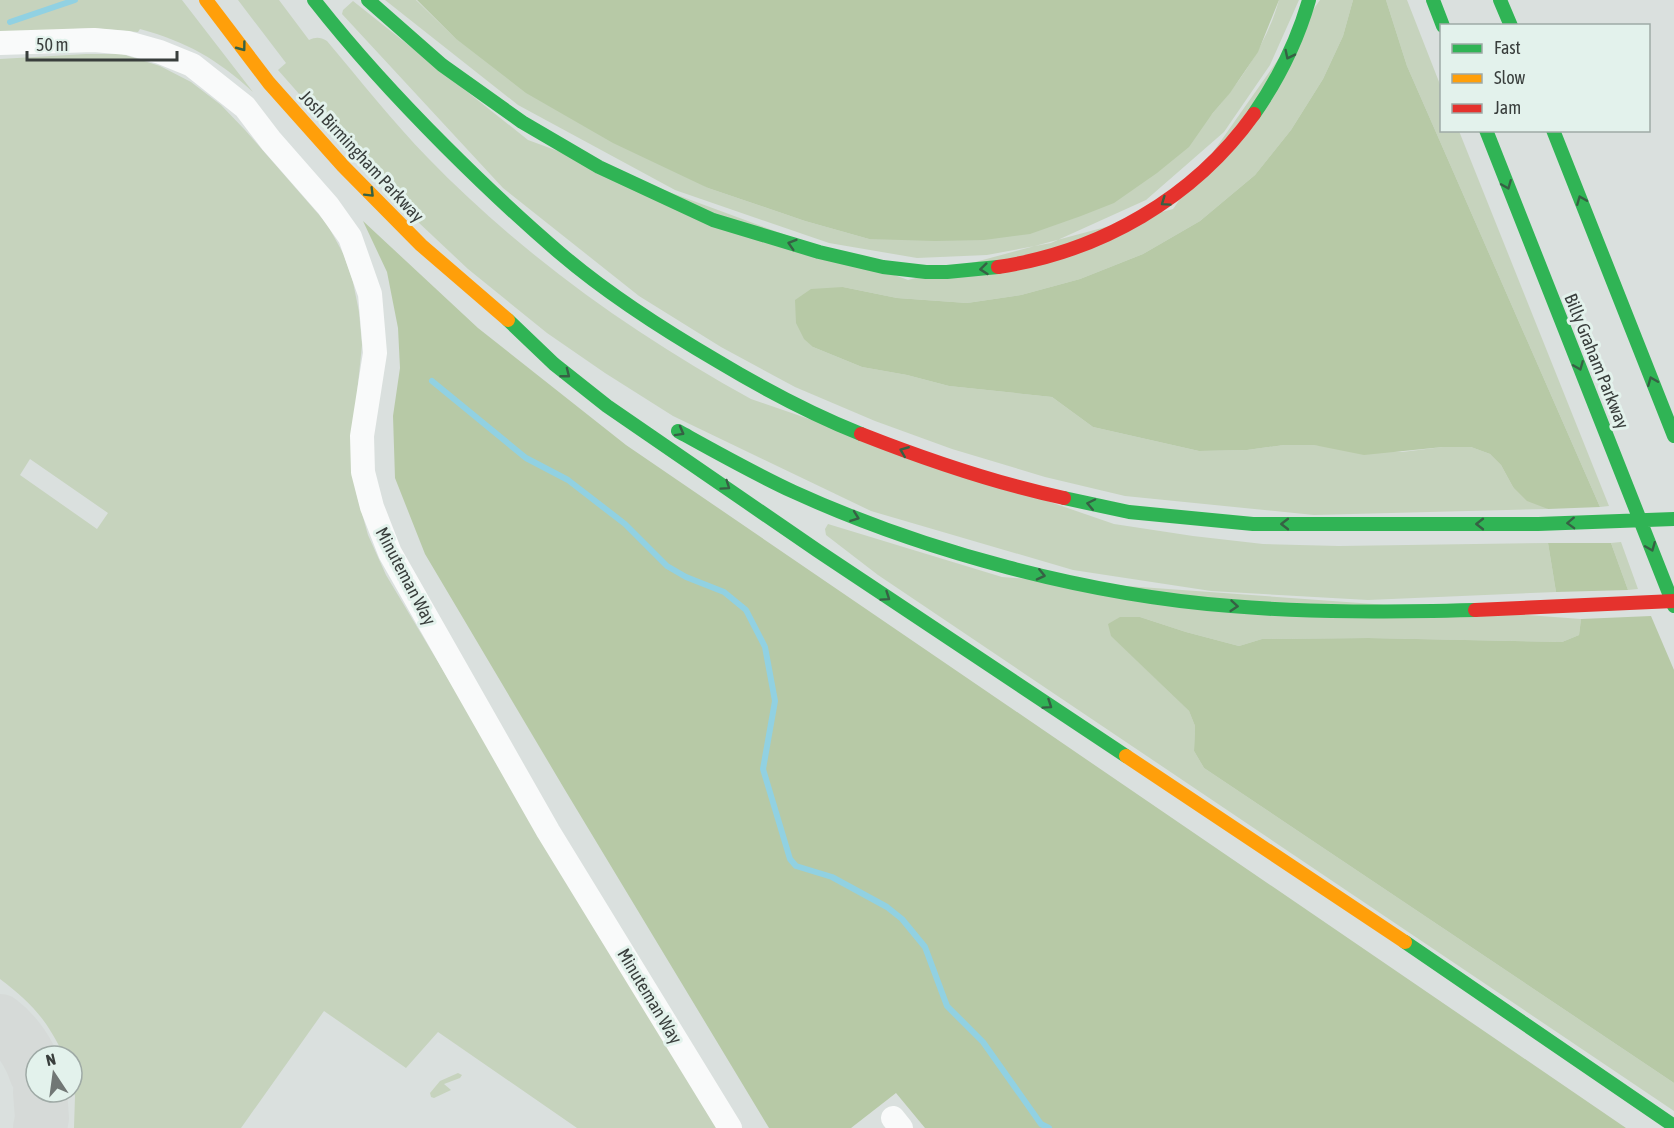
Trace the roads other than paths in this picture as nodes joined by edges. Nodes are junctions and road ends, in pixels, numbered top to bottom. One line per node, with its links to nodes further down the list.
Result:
1 (206, 0): 12 (main road, Josh Birmingham Parkway, one-way to 12)
2 (314, 0): 16 (main road, one-way to 2)
3 (368, 0): 4 (main road, one-way to 3)
4 (1309, 0)
5 (1433, 0): 7 (main road)
6 (1500, 0): 8 (main road)
7 (1442, 24)
8 (1509, 24)
9 (0, 43): 19 (street, Minuteman Way)
10 (1487, 132): 17 (main road, Billy Graham Parkway, one-way to 17)
11 (1554, 132): 15 (main road, one-way to 11)
12 (508, 320): 13 (main road); 18 (main road, one-way to 18)
13 (592, 376)
14 (663, 422): 17 (main road, one-way to 17)
15 (1674, 436)
16 (1674, 519)
17 (1674, 604)
18 (1674, 1126)
19 (730, 1128)

